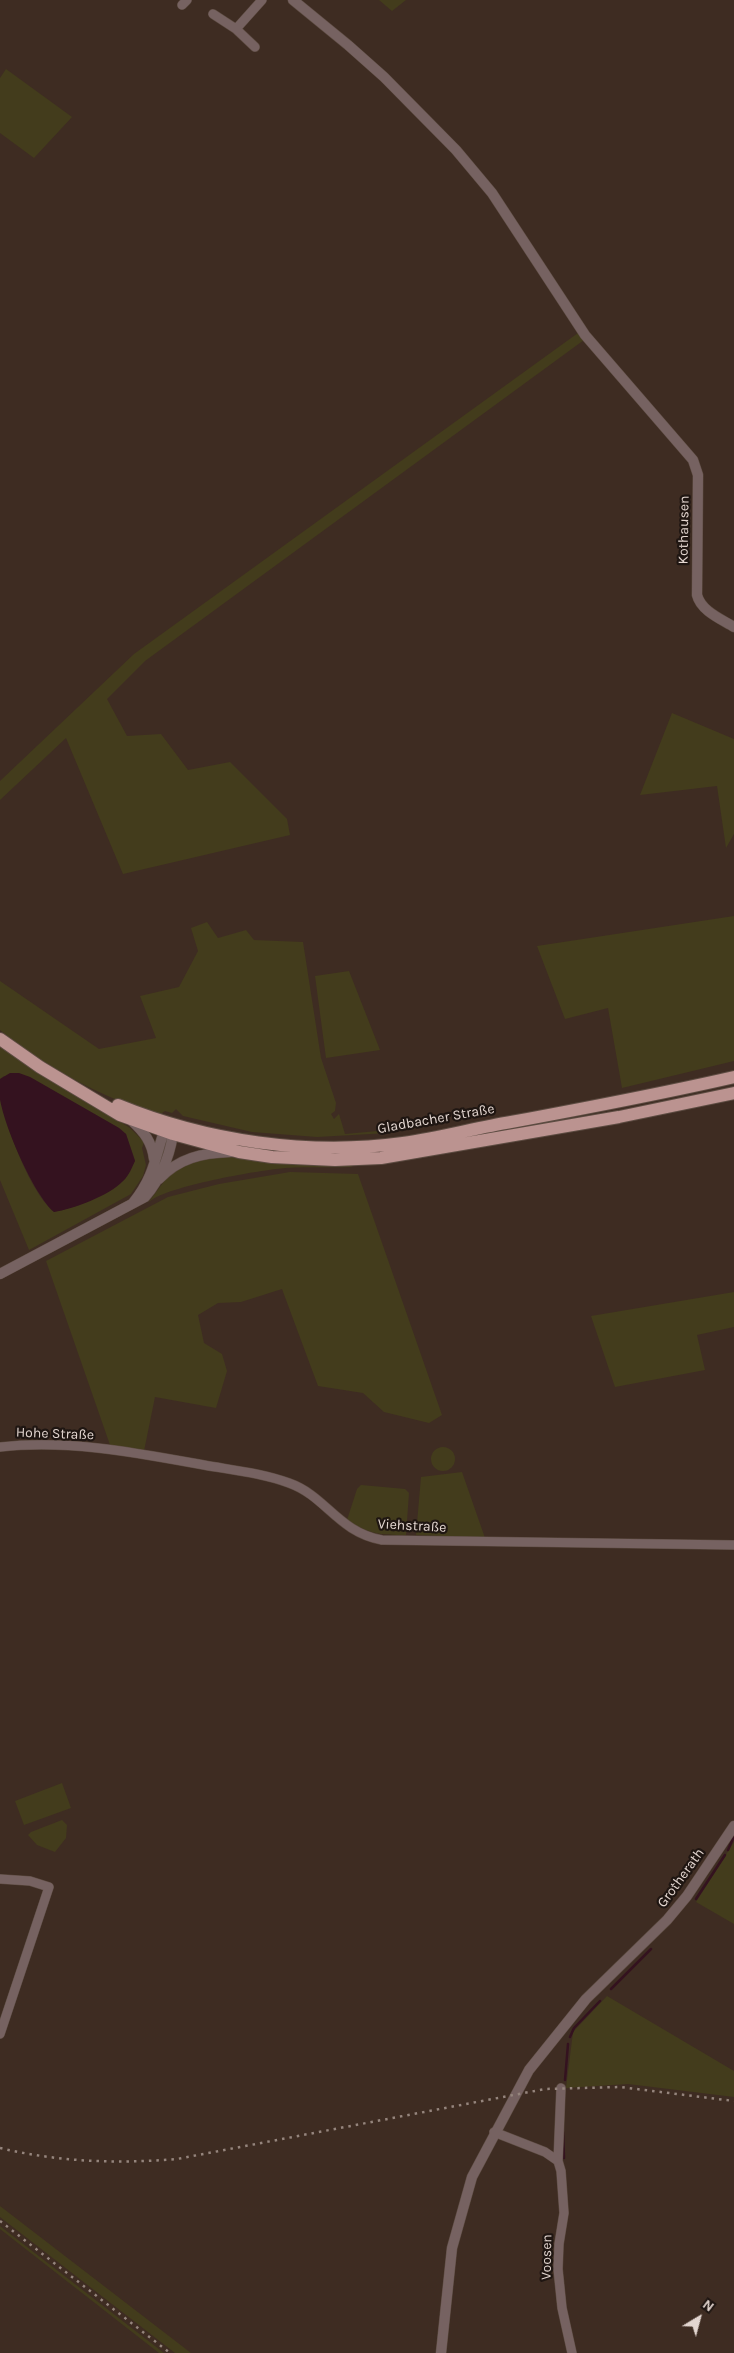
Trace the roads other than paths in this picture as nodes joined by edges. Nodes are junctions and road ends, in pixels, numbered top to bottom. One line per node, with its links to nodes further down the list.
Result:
1 (262, 0): 4 (street)
2 (292, 0): 6 (street, Kothausen)
3 (214, 14): 4 (street)
4 (236, 29): 5 (street)
5 (255, 47)
6 (734, 627)
7 (0, 1038): 9 (main road)
8 (734, 1077): 12 (main road, Gladbacher Straße)
9 (67, 1084): 11 (main road); 12 (main road)
10 (734, 1093): 13 (main road, Gladbacher Straße)
11 (129, 1118): 12 (main road); 14 (street)
12 (170, 1130): 13 (main road, Gladbacher Straße); 14 (street); 15 (street)
13 (239, 1152): 15 (street)
14 (154, 1159): 16 (street)
15 (155, 1183): 16 (street)
16 (133, 1203): 17 (street)
17 (0, 1274)
18 (0, 1447): 19 (street, Hohe Straße)
19 (110, 1450): 20 (street, Viehstraße)
20 (734, 1545)
21 (734, 1826): 25 (street, Grotherath)
22 (0, 1878): 23 (street)
23 (0, 2034)
24 (561, 2088): 26 (street, Voosen)
25 (494, 2132): 26 (street); 27 (street, Grotherath)
26 (558, 2161): 28 (street, Voosen)
27 (441, 2353)
28 (572, 2353)

